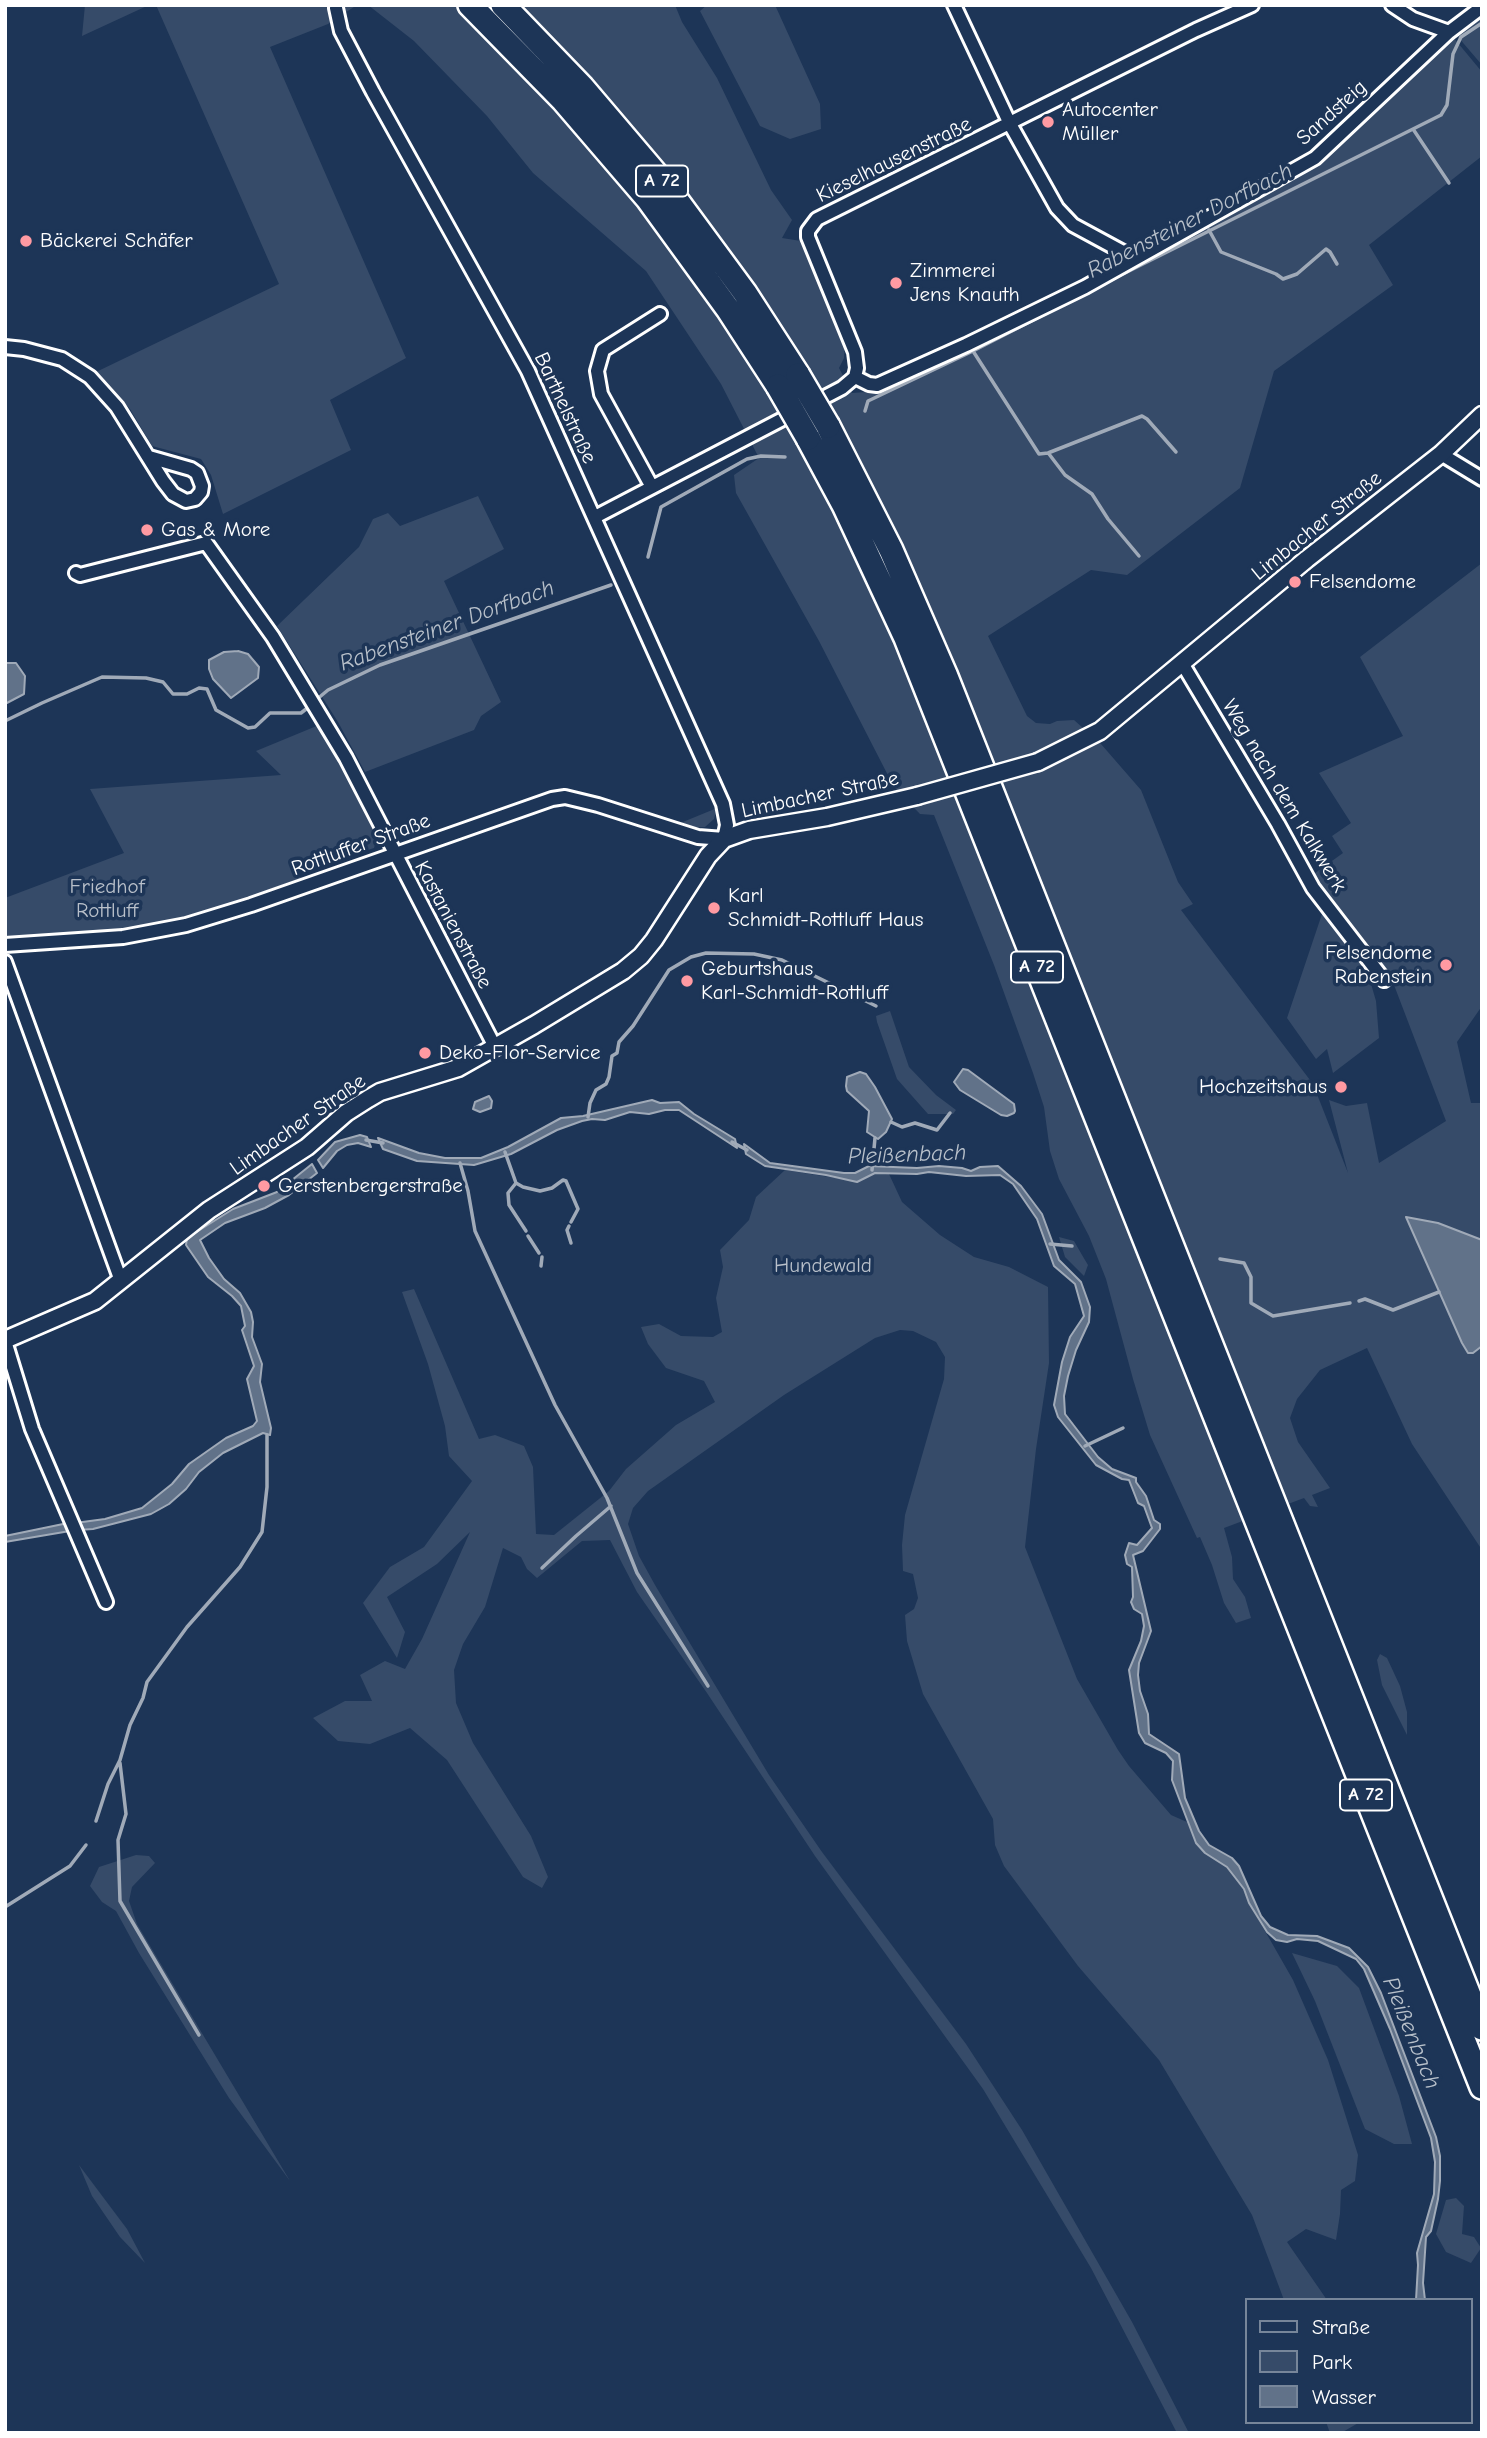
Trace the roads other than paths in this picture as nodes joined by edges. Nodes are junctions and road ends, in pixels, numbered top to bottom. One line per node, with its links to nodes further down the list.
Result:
1 (470, 5): 14 (highway, A 72)
2 (503, 5): 14 (highway, A 72)
3 (954, 5): 9 (street)
4 (1252, 5): 9 (street, Kieselhausenstraße)
5 (1392, 5): 8 (street)
6 (1482, 7): 8 (street, Sandsteig)
7 (336, 8): 20 (street, Barthelstraße)
8 (1449, 32): 10 (street, Sandsteig)
9 (1010, 124): 10 (street); 13 (street, Kieselhausenstraße)
10 (1134, 258): 13 (street, Sandsteig)
11 (660, 314): 19 (street)
12 (5, 347): 17 (street)
13 (855, 377): 19 (street)
14 (788, 381): 32 (highway, A 72, bridge); 33 (highway, A 72, bridge)
15 (1482, 415): 16 (street, Limbacher Straße)
16 (1441, 454): 18 (street); 22 (street, Limbacher Straße)
17 (149, 457)
18 (1482, 479)
19 (652, 487): 20 (street)
20 (595, 517): 23 (street, Barthelstraße)
21 (76, 573): 24 (street, Kastanienstraße)
22 (1182, 663): 23 (street, Limbacher Straße, bridge); 27 (street, Weg nach dem Kalkwerk)
23 (724, 839): 24 (street, Rottluffer Straße); 28 (street, Limbacher Straße)
24 (394, 853): 25 (street, Rottluffer Straße); 28 (street, Kastanienstraße)
25 (5, 946)
26 (5, 962): 29 (street)
27 (1384, 980)
28 (495, 1047): 29 (street, Limbacher Straße)
29 (121, 1281): 30 (street, Limbacher Straße)
30 (5, 1341): 31 (street, Limbacher Straße)
31 (106, 1602)
32 (1482, 2028)
33 (1482, 2087)

